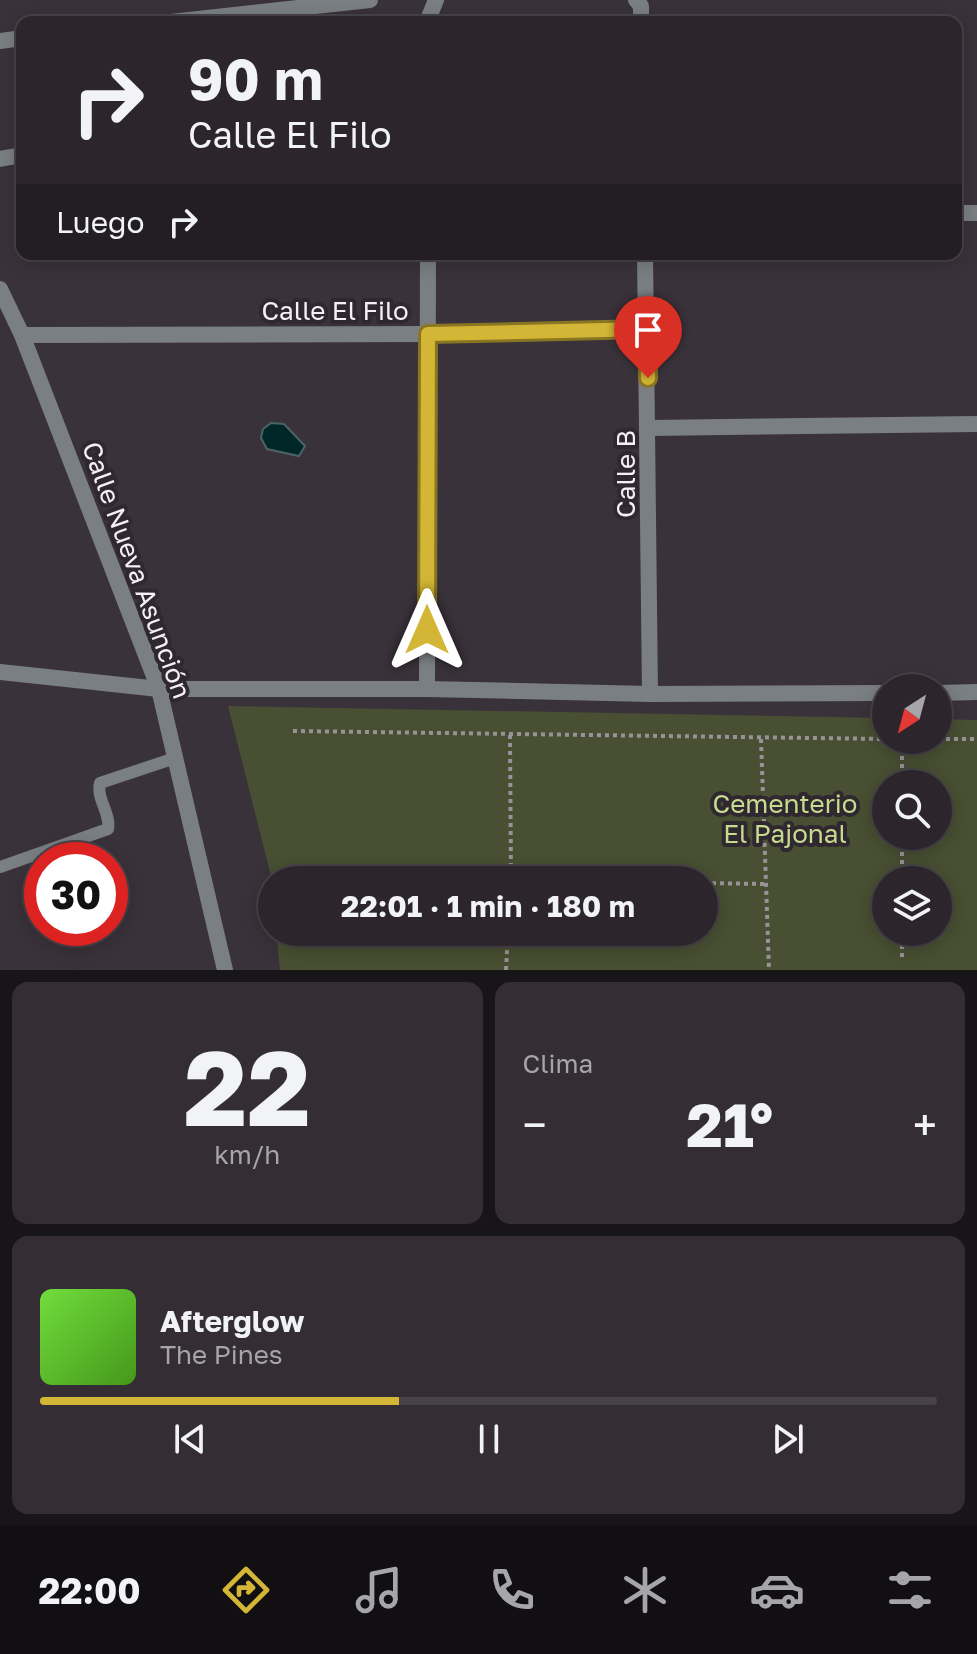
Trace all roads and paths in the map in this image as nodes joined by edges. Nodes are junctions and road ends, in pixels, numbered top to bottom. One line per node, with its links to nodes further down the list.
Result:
1 (370, 0): 2 (street)
2 (225, 16)
3 (428, 260): 7 (street)
4 (645, 260): 6 (street, Calle B)
5 (0, 289): 8 (street, Calle Nueva Asunción)
6 (647, 329): 7 (street, Calle El Filo); 10 (street, Calle B)
7 (428, 334): 8 (street, Calle El Filo); 13 (street)
8 (22, 335): 12 (street, Calle Nueva Asunción)
9 (977, 424): 10 (street)
10 (649, 428): 17 (street, Calle B)
11 (0, 672): 12 (street)
12 (159, 689): 13 (street); 24 (street, Calle Nueva Asunción)
13 (427, 689): 17 (street)
14 (977, 692): 16 (street)
15 (872, 693): 17 (street)
16 (952, 693)
17 (650, 694)
18 (293, 731): 19 (path)
19 (510, 735): 20 (path); 25 (path)
20 (761, 739): 21 (path); 28 (path)
21 (872, 739)
22 (952, 739): 23 (path)
23 (977, 739)
24 (175, 758): 26 (lane); 32 (street, Calle Nueva Asunción)
25 (511, 866)
26 (0, 867)
27 (718, 883): 28 (path)
28 (766, 884): 34 (path)
29 (507, 946): 33 (path)
30 (902, 946): 31 (path)
31 (902, 957)
32 (225, 970)
33 (506, 970)
34 (769, 970)

